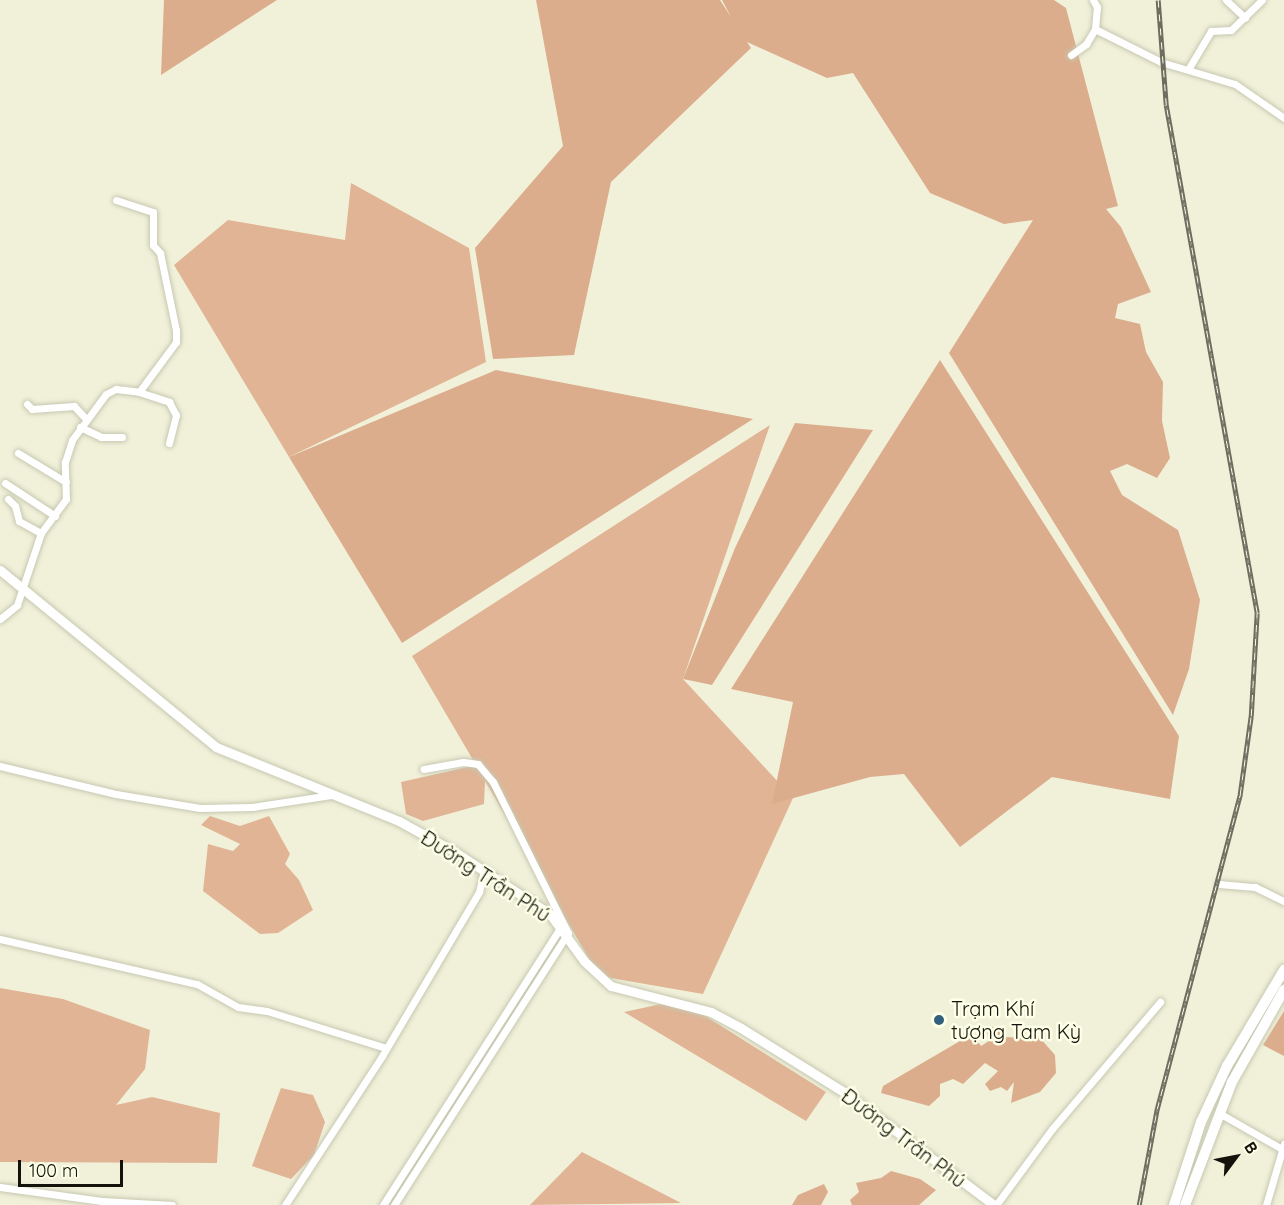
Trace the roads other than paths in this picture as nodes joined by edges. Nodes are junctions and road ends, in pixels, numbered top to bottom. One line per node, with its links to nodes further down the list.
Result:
1 (1093, 0): 5 (street)
2 (1226, 0): 4 (street)
3 (1262, 0): 4 (street)
4 (1245, 18): 7 (street)
5 (1095, 29): 6 (street); 7 (street)
6 (1071, 55)
7 (1189, 68): 8 (street)
8 (1284, 118)
9 (116, 200): 10 (street)
10 (139, 392): 12 (street); 15 (street)
11 (27, 404): 12 (street)
12 (86, 419): 13 (street)
13 (80, 427): 14 (street); 17 (street)
14 (122, 436)
15 (169, 443)
16 (18, 453): 17 (street)
17 (66, 482): 20 (street)
18 (5, 483): 20 (street)
19 (8, 499): 21 (street)
20 (55, 516): 21 (street)
21 (41, 533): 23 (street)
22 (0, 570): 23 (main road, Đường Trần Phú)
23 (23, 589): 24 (street); 27 (main road, Đường Trần Phú)
24 (0, 619)
25 (0, 766): 27 (street)
26 (424, 770): 31 (street)
27 (330, 795): 28 (main road, Đường Trần Phú)
28 (484, 870): 31 (main road, Đường Trần Phú); 36 (street)
29 (1219, 884): 30 (street)
30 (1284, 900)
31 (565, 930): 42 (street); 43 (street); 44 (main road, Đường Trần Phú)
32 (0, 939): 36 (street)
33 (1284, 970): 45 (highway)
34 (1284, 990): 37 (highway)
35 (1160, 1002): 44 (street)
36 (386, 1048): 41 (street)
37 (1219, 1113): 38 (street); 46 (highway)
38 (1283, 1147): 47 (street)
39 (0, 1187): 40 (street)
40 (172, 1205)
41 (285, 1205)
42 (383, 1205)
43 (394, 1205)
44 (995, 1205)
45 (1173, 1205)
46 (1185, 1205)
47 (1266, 1205)

